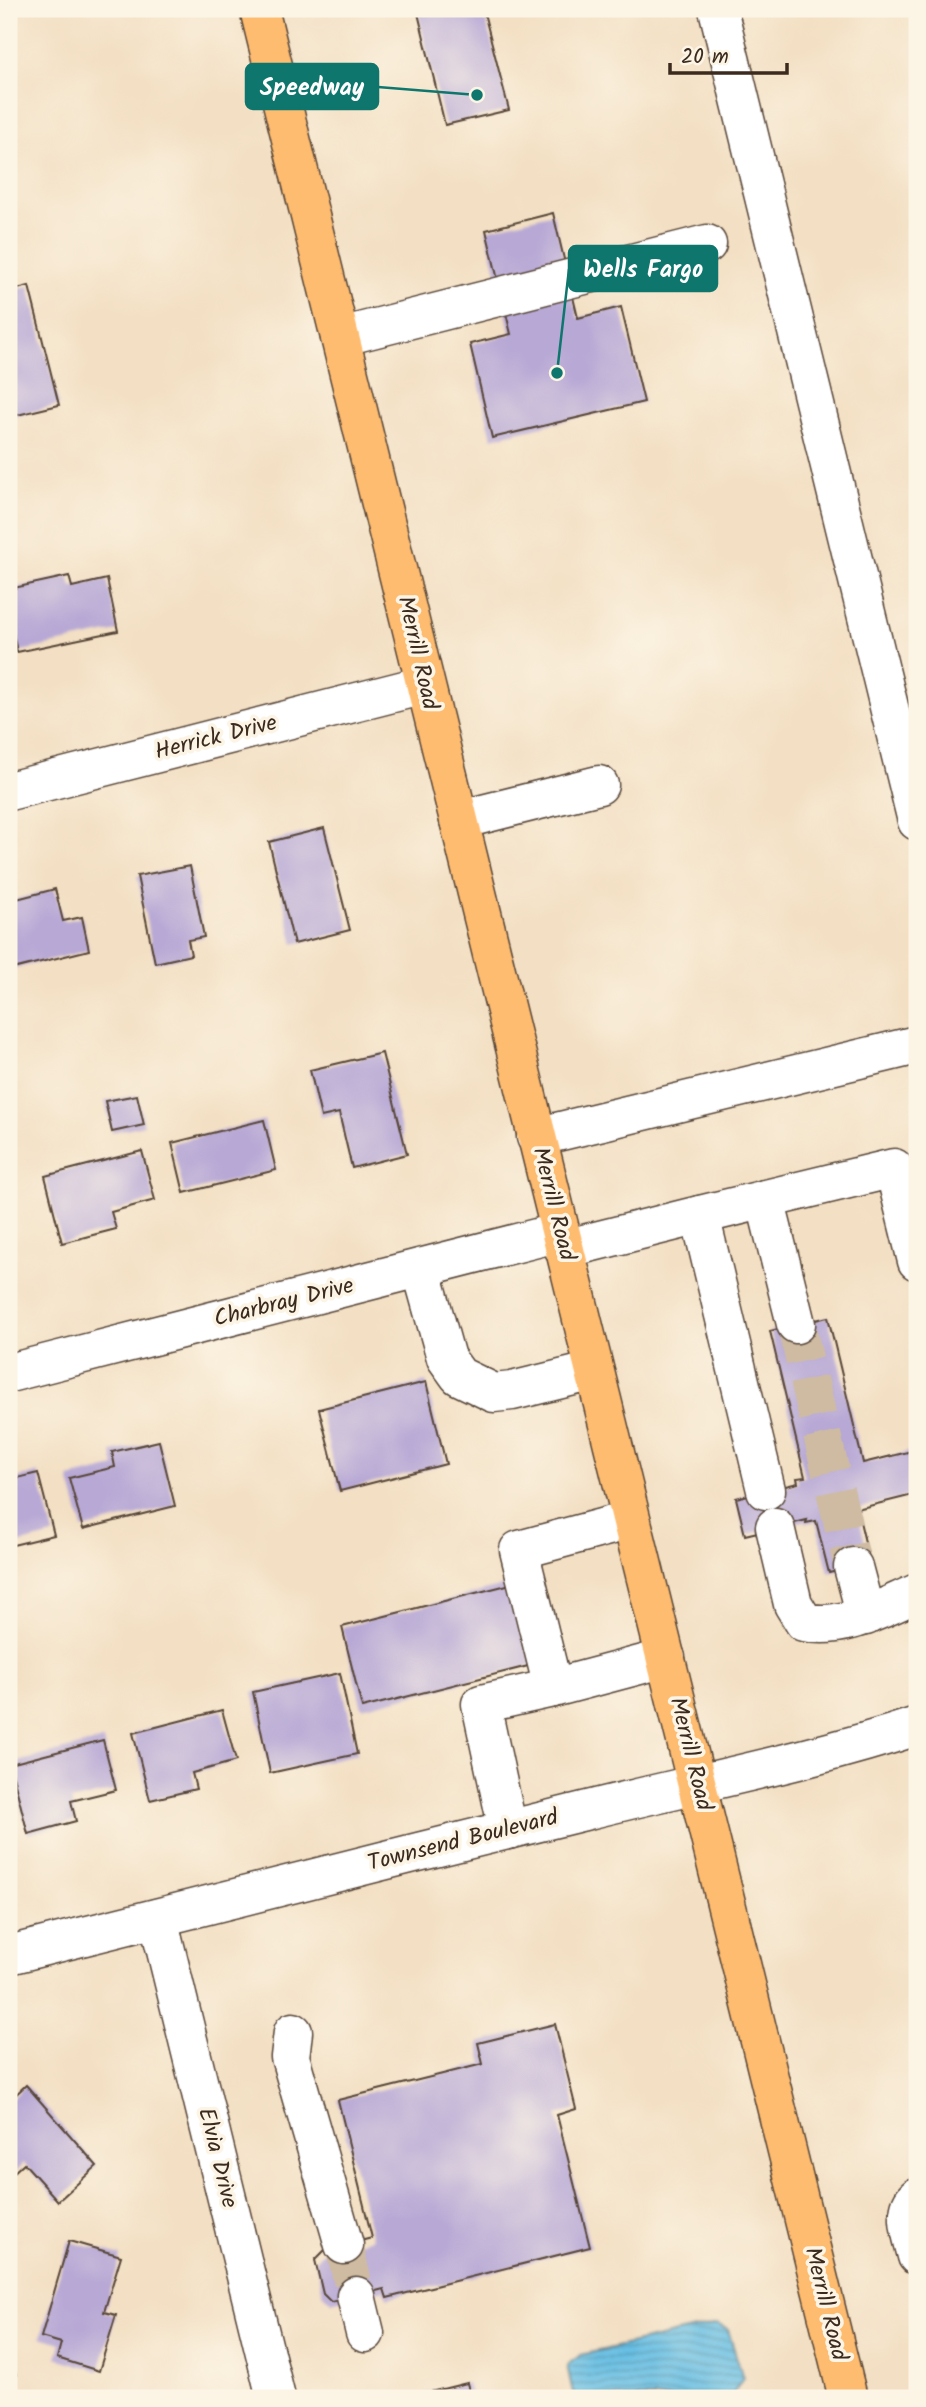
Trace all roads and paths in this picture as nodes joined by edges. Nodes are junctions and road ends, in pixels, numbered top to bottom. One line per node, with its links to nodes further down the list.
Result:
1 (259, 9): 4 (main road, Merrill Road)
2 (718, 9): 9 (street)
3 (707, 244): 4 (street)
4 (340, 337): 5 (main road, Merrill Road)
5 (424, 685): 7 (street, Herrick Drive); 8 (main road, Merrill Road)
6 (599, 785): 8 (street)
7 (9, 790)
8 (458, 820): 11 (main road, Merrill Road)
9 (917, 821)
10 (917, 1045): 11 (street)
11 (536, 1137): 14 (main road, Merrill Road)
12 (765, 1199): 13 (street, Charbray Drive); 15 (street, Charbray Drive); 17 (street)
13 (700, 1215): 14 (street, Charbray Drive); 20 (street)
14 (562, 1240): 16 (street, Charbray Drive); 18 (main road, Merrill Road)
15 (917, 1261)
16 (421, 1268): 18 (street); 19 (street, Charbray Drive)
17 (796, 1324)
18 (594, 1371): 21 (main road, Merrill Road)
19 (9, 1373)
20 (766, 1490)
21 (632, 1520): 26 (main road, Merrill Road); 27 (street)
22 (775, 1527): 25 (street)
23 (853, 1567): 25 (street)
24 (917, 1593): 25 (street)
25 (866, 1616)
26 (666, 1658): 27 (street); 29 (main road, Merrill Road)
27 (553, 1688): 30 (street)
28 (917, 1726): 29 (street, Townsend Boulevard)
29 (697, 1786): 30 (street, Townsend Boulevard); 40 (main road, Merrill Road)
30 (508, 1830): 31 (street, Townsend Boulevard)
31 (158, 1918): 32 (street, Townsend Boulevard); 39 (street, Elvia Drive)
32 (9, 1955)
33 (293, 2032): 35 (street)
34 (917, 2197): 36 (street)
35 (344, 2245)
36 (917, 2256)
37 (356, 2296): 38 (street)
38 (365, 2333)
39 (276, 2398)
40 (848, 2398)

